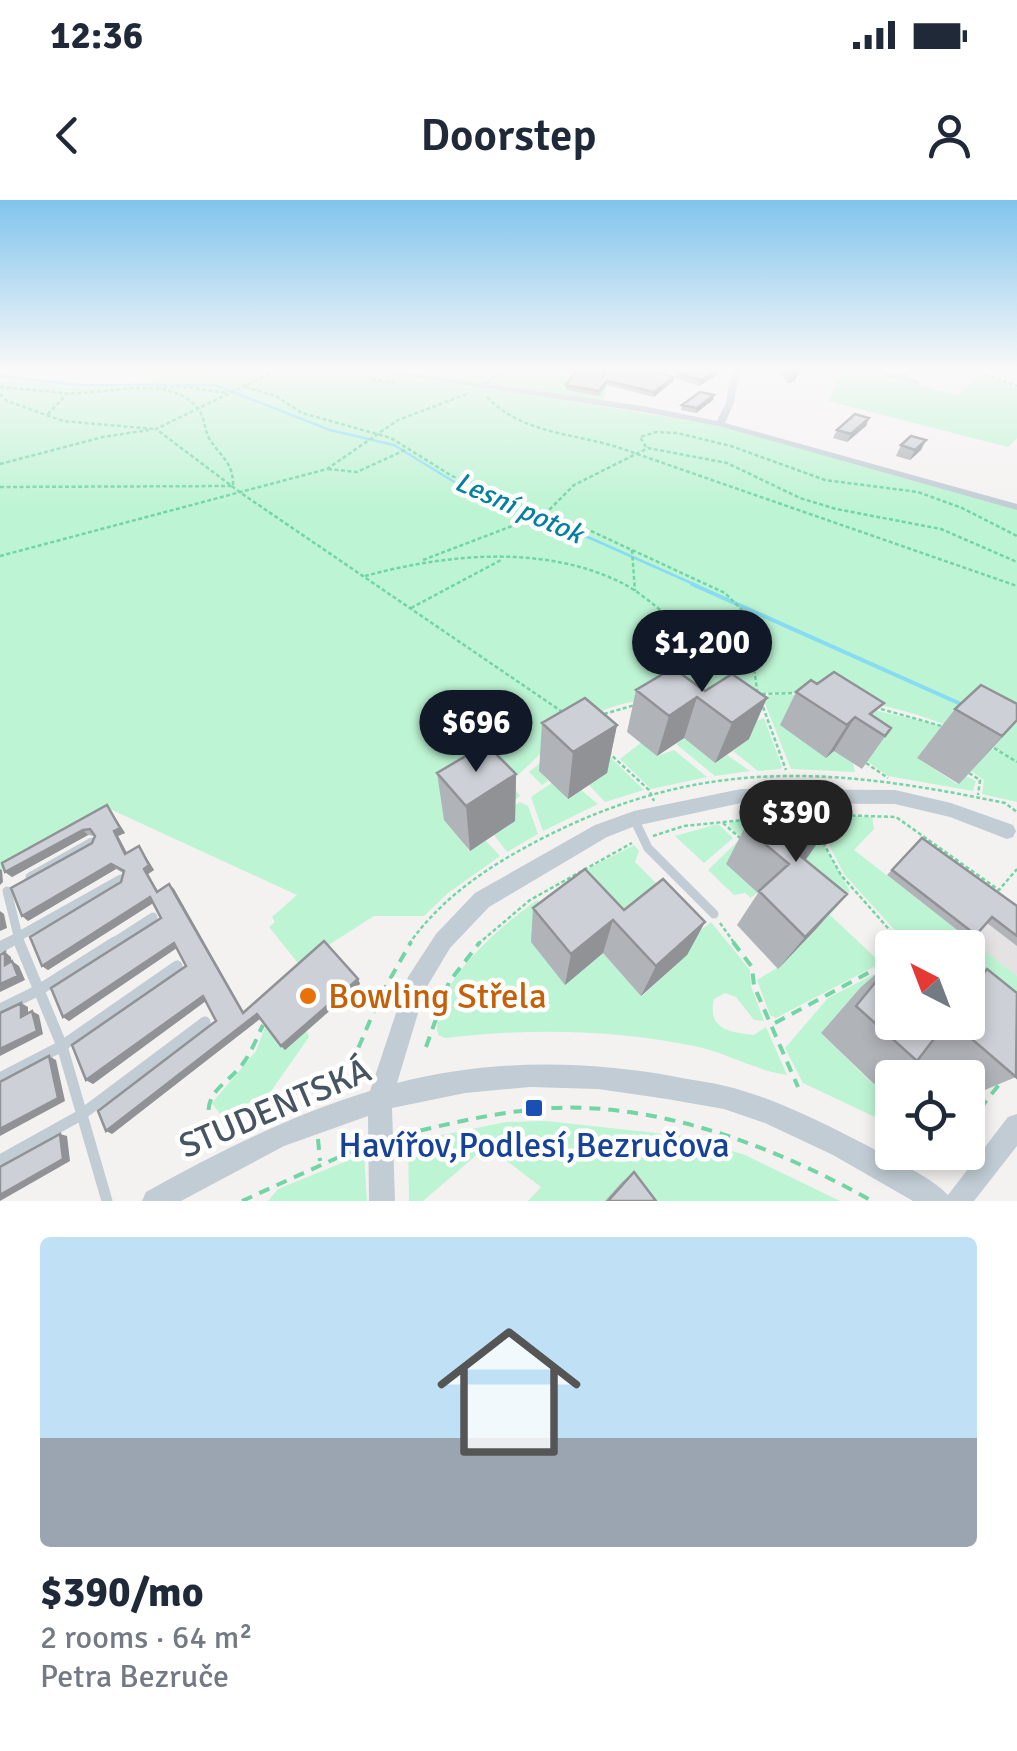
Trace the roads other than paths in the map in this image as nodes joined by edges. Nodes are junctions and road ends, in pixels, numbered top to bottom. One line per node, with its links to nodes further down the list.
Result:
1 (658, 415): 3 (street)
2 (724, 415): 3 (street)
3 (720, 424): 4 (street)
4 (1015, 503)
5 (634, 819): 6 (street); 10 (lane); 20 (street)
6 (1007, 830)
7 (92, 842): 9 (lane)
8 (121, 879): 12 (lane)
9 (4, 892): 12 (lane)
10 (714, 914)
11 (154, 918): 15 (lane)
12 (18, 940): 13 (lane); 15 (lane)
13 (0, 947)
14 (177, 966): 18 (lane)
15 (39, 990): 16 (lane); 18 (lane)
16 (0, 1009)
17 (205, 1022): 21 (lane)
18 (62, 1046): 19 (lane); 21 (lane)
19 (0, 1078)
20 (380, 1098): 25 (street, STUDENTSKÁ); 26 (street); 27 (street, STUDENTSKÁ)
21 (81, 1115): 23 (lane); 24 (lane)
22 (1017, 1126): 28 (street)
23 (0, 1160)
24 (108, 1201)
25 (155, 1201)
26 (382, 1201)
27 (937, 1201)
28 (958, 1201)

